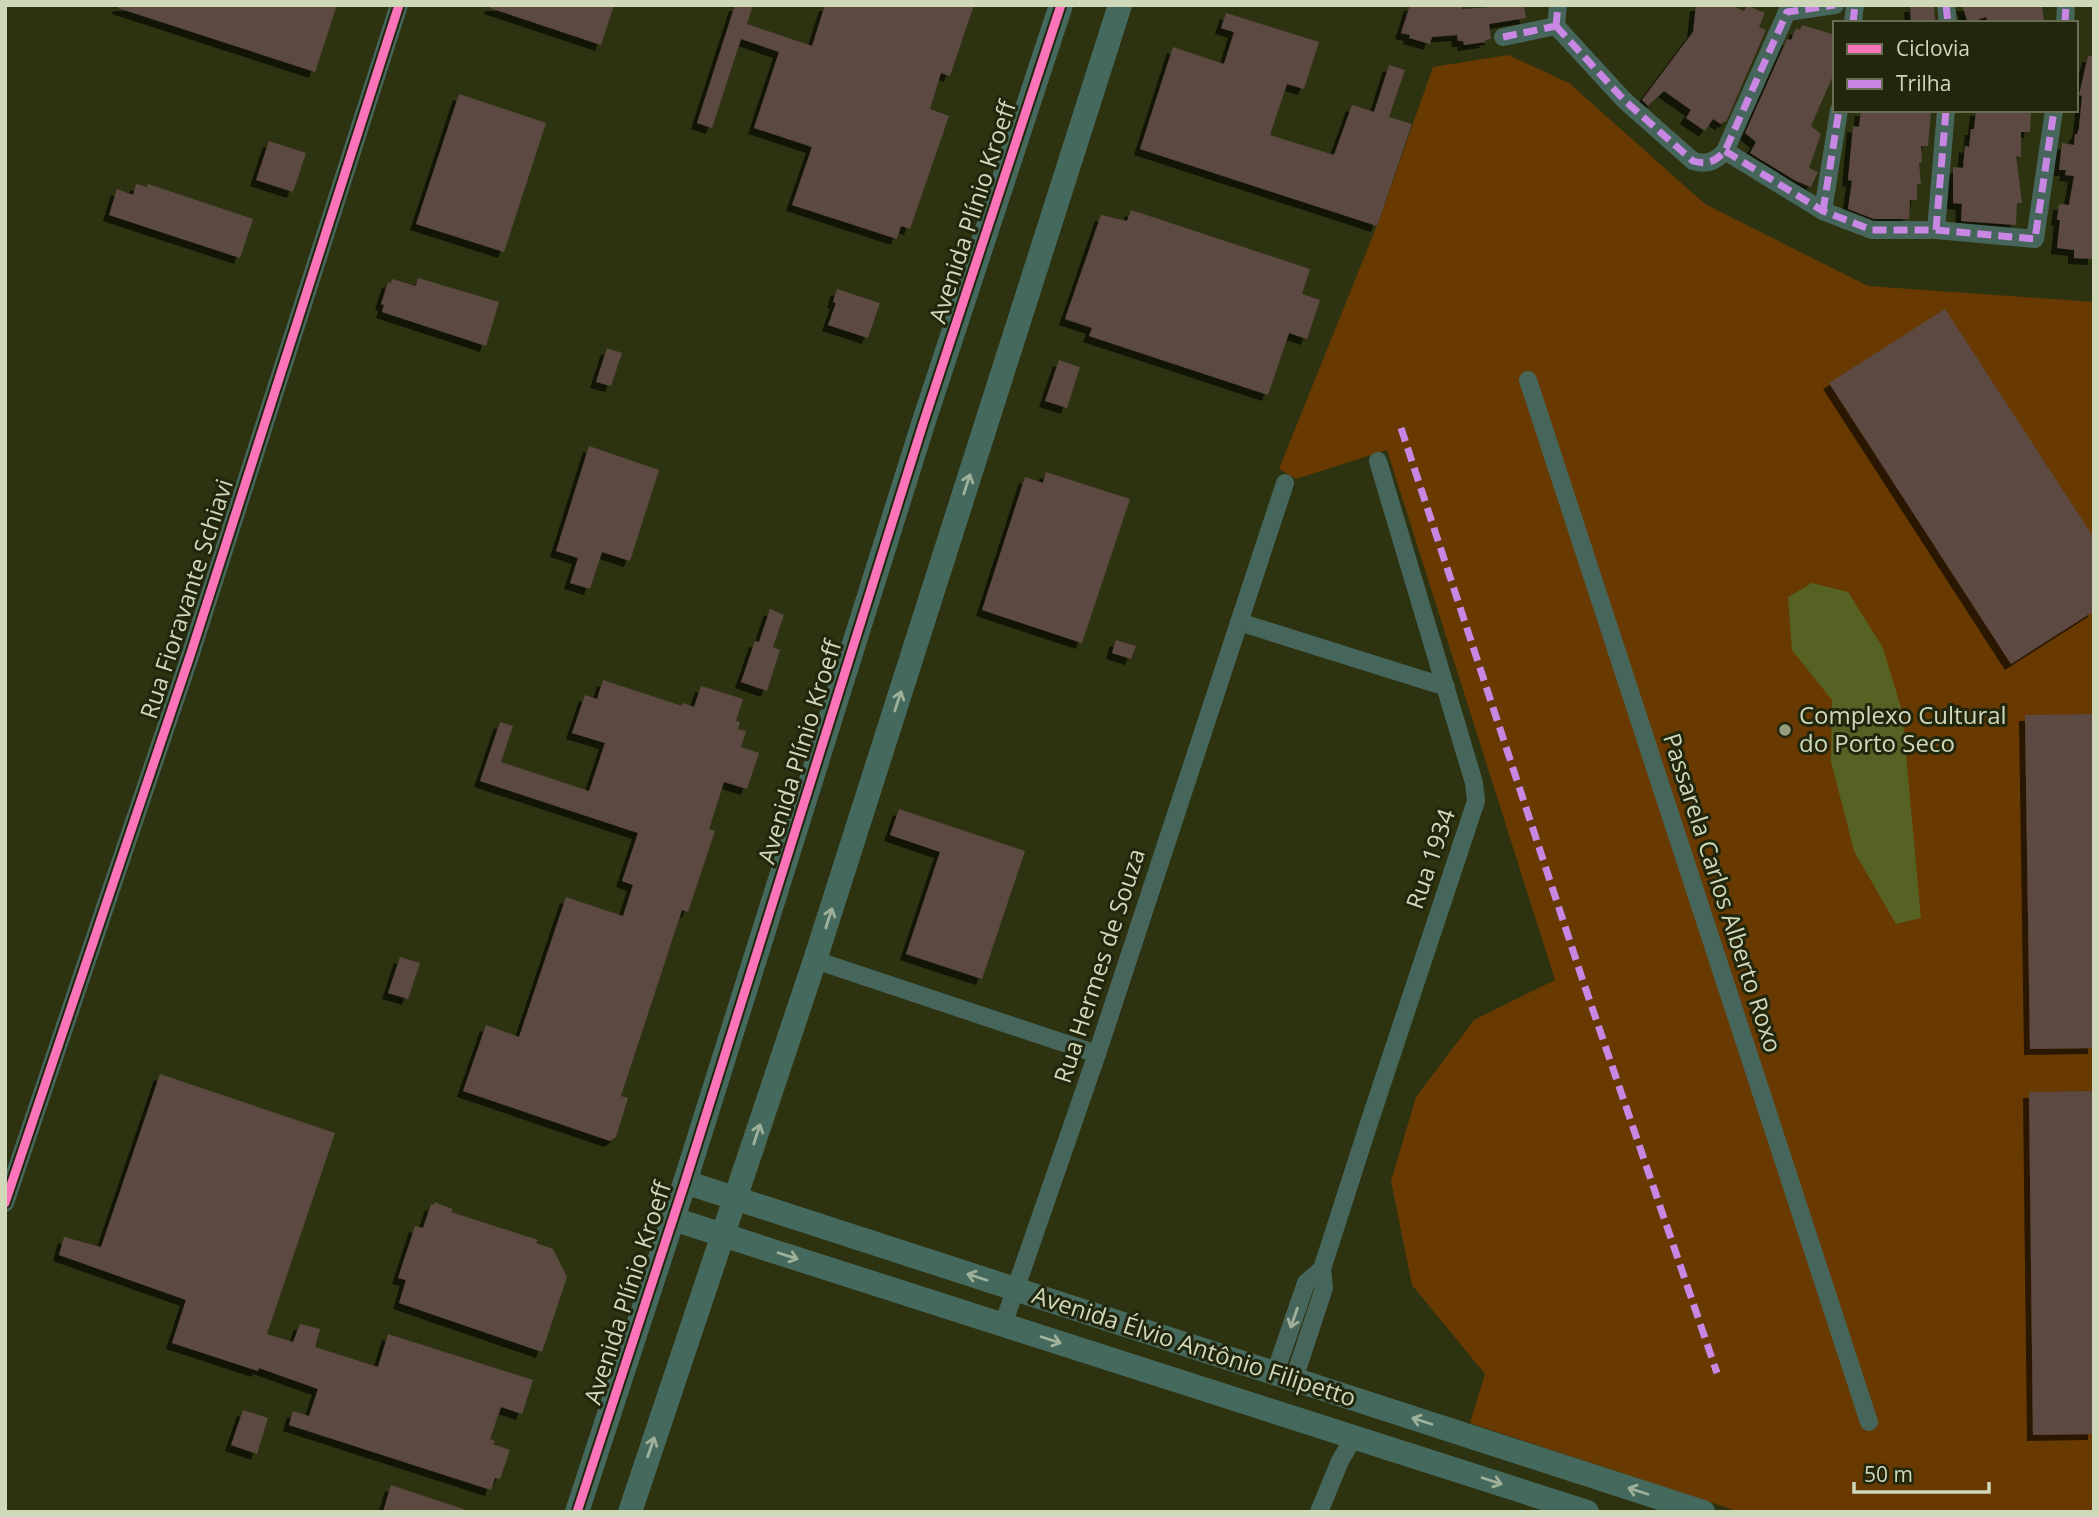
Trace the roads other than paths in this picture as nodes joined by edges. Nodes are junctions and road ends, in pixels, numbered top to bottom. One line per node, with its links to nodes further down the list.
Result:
1 (399, 5): 23 (street, Rua Fioravante Schiavi)
2 (1061, 5): 21 (main road, Avenida Plínio Kroeff)
3 (1120, 5): 19 (main road, one-way to 3)
4 (1558, 5): 6 (street)
5 (1835, 5): 11 (street)
6 (1556, 26): 7 (street); 11 (street)
7 (1503, 37)
8 (1839, 112): 12 (street)
9 (1946, 112): 13 (street)
10 (2054, 112): 13 (street)
11 (1718, 157): 12 (street)
12 (1824, 211): 13 (street)
13 (1937, 230)
14 (1528, 380): 30 (street, Passarela Carlos Alberto Roxo)
15 (1378, 461): 18 (street, Rua 1934)
16 (1285, 483): 17 (street, Rua Hermes de Souza)
17 (1239, 622): 18 (street); 20 (street, Rua Hermes de Souza)
18 (1446, 687): 28 (street, Rua 1934)
19 (815, 960): 20 (street); 22 (main road, one-way to 19)
20 (1097, 1054): 26 (street, Rua Hermes de Souza)
21 (685, 1182): 22 (main road, Avenida Élvio Antônio Filipetto); 24 (main road, Avenida Plínio Kroeff)
22 (736, 1198): 25 (main road); 26 (main road, Avenida Élvio Antônio Filipetto, one-way to 22)
23 (5, 1203)
24 (673, 1219): 25 (main road, Avenida Élvio Antônio Filipetto); 33 (main road, Avenida Plínio Kroeff)
25 (723, 1235): 27 (main road, Avenida Élvio Antônio Filipetto, one-way to 27); 34 (main road, one-way to 25)
26 (1016, 1289): 27 (street, Rua Hermes de Souza); 28 (main road, Avenida Élvio Antônio Filipetto)
27 (1003, 1325): 29 (main road, Avenida Élvio Antônio Filipetto, one-way to 29)
28 (1283, 1381): 29 (main road); 31 (main road); 37 (main road, Avenida Élvio Antônio Filipetto, one-way to 28)
29 (1240, 1401): 31 (main road, Avenida Élvio Antônio Filipetto)
30 (1869, 1422)
31 (1310, 1423): 32 (main road, Avenida Élvio Antônio Filipetto)
32 (1354, 1437): 35 (street); 36 (main road, Avenida Élvio Antônio Filipetto, one-way to 36)
33 (577, 1512)
34 (629, 1512)
35 (1319, 1512)
36 (1587, 1512)
37 (1703, 1512)

